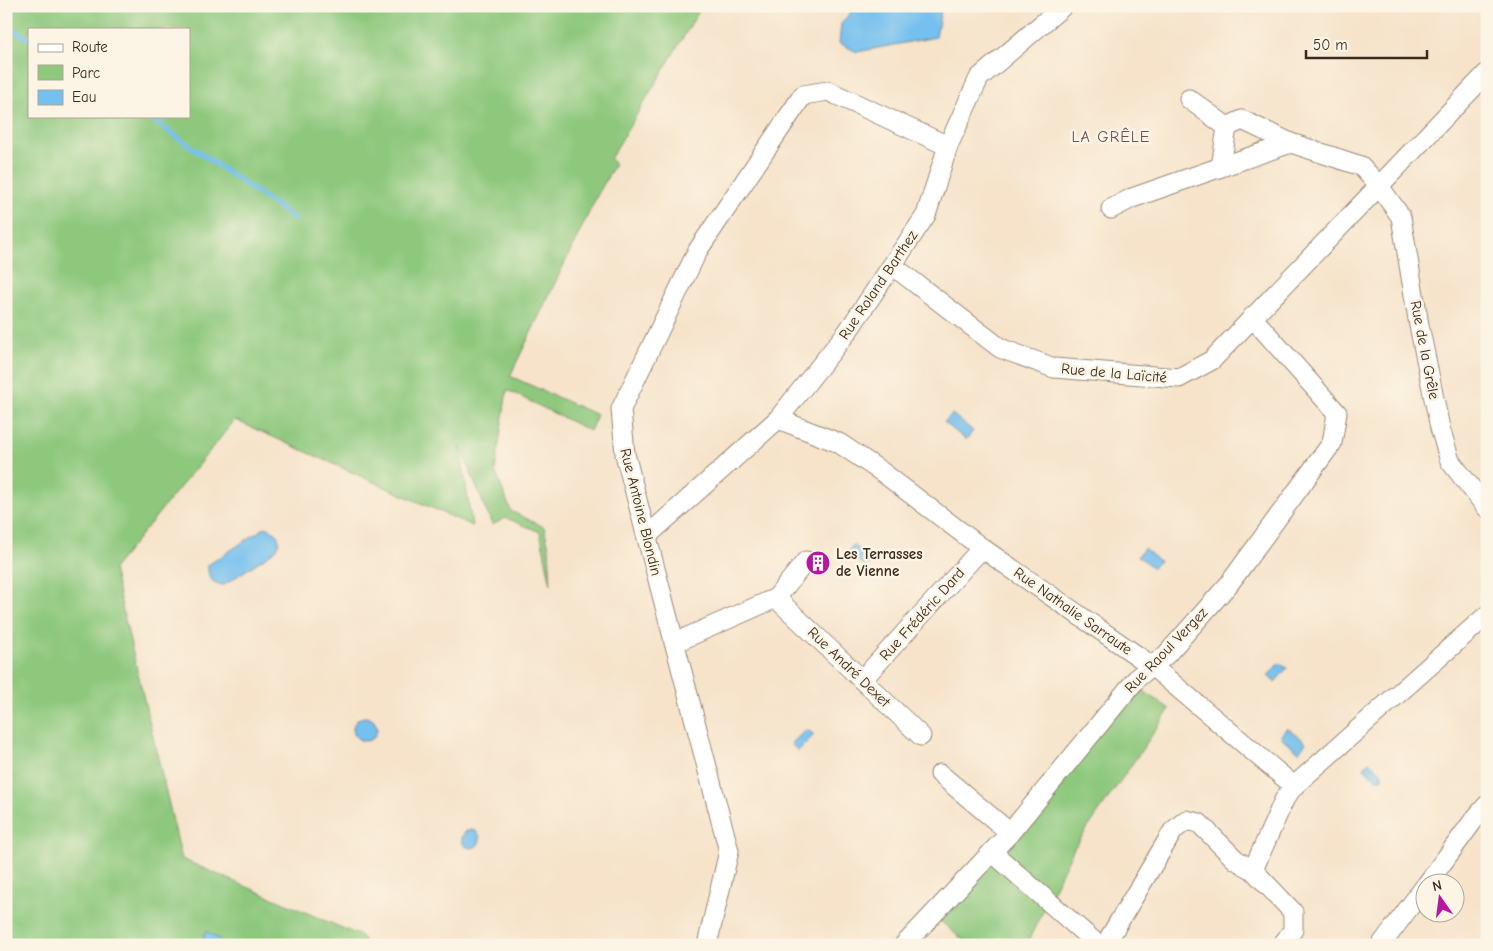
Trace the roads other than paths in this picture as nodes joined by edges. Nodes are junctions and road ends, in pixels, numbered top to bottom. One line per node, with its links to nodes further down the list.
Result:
1 (1063, 6): 6 (street, Rue Roland Barthez)
2 (1487, 73): 8 (street)
3 (1189, 99): 4 (street)
4 (1226, 127): 5 (street, Rue de la Grêle); 7 (street)
5 (1291, 144): 7 (street); 8 (street, Rue de la Grêle)
6 (948, 146): 10 (street, Rue Roland Barthez); 14 (street, Rue Antoine Blondin)
7 (1221, 167): 9 (street)
8 (1379, 186): 11 (street, Rue de la Laïcité); 13 (street, Rue de la Grêle)
9 (1111, 209)
10 (893, 266): 11 (street, Rue de la Laïcité); 12 (street, Rue Roland Barthez)
11 (1252, 316): 20 (street, Rue Raoul Vergez)
12 (778, 419): 14 (street, Rue Roland Barthez); 15 (street, Rue Nathalie Sarraute)
13 (1487, 508)
14 (647, 536): 19 (street, Rue Antoine Blondin)
15 (982, 548): 20 (street, Rue Nathalie Sarraute); 21 (street, Rue Frédéric Dard)
16 (806, 561): 17 (street)
17 (776, 598): 19 (street); 21 (street, Rue André Dexet)
18 (1487, 615): 24 (street)
19 (674, 643): 31 (street, Rue Antoine Blondin)
20 (1152, 666): 24 (street, Rue Nathalie Sarraute); 26 (street, Rue Raoul Vergez)
21 (862, 680): 22 (street, Rue André Dexet)
22 (921, 736)
23 (940, 774): 26 (street)
24 (1294, 786): 28 (street)
25 (1487, 806): 29 (street)
26 (1009, 834): 27 (street, Rue Raoul Vergez)
27 (992, 852): 32 (street, Rue Raoul Vergez); 33 (street)
28 (1253, 870): 34 (street); 35 (street)
29 (1434, 874)
30 (1416, 898): 36 (street)
31 (707, 945)
32 (904, 945)
33 (1098, 945)
34 (1105, 945)
35 (1282, 945)
36 (1381, 945)

